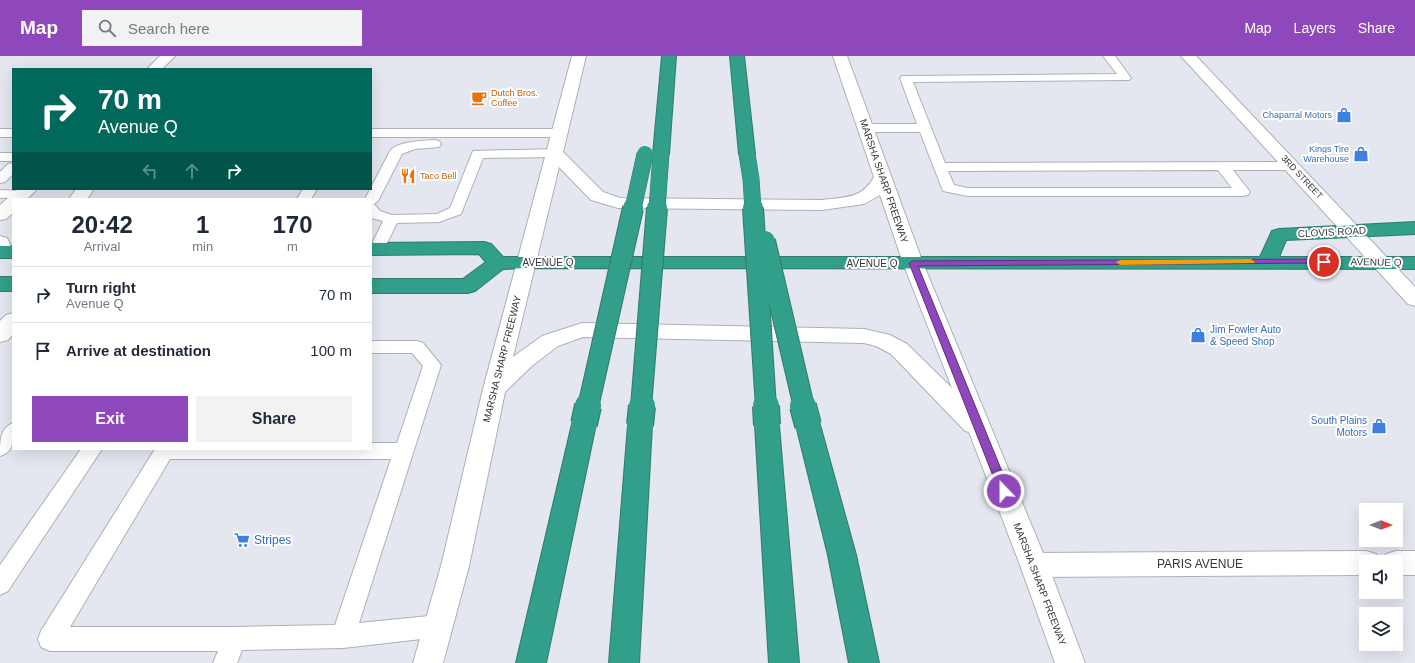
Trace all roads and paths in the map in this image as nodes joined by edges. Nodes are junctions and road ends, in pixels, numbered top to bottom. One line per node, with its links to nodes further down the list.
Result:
1 (168, 56): 8 (main road)
2 (579, 56): 14 (main road, MARSHA SHARP FREEWAY)
3 (737, 56): 25 (highway, bridge)
4 (840, 56): 9 (main road, MARSHA SHARP FREEWAY)
5 (1109, 56): 10 (lane)
6 (1188, 56): 20 (main road, 3RD STREET)
7 (668, 60): 16 (highway)
8 (155, 68)
9 (866, 128): 10 (lane); 23 (main road, MARSHA SHARP FREEWAY)
10 (925, 128): 21 (lane)
11 (0, 133): 12 (lane)
12 (12, 133)
13 (372, 133): 14 (lane)
14 (557, 143): 15 (lane); 23 (main road); 38 (main road, MARSHA SHARP FREEWAY)
15 (479, 149): 30 (lane); 34 (lane)
16 (653, 154): 68 (highway, bridge); 69 (highway, bridge)
17 (0, 157): 18 (lane)
18 (12, 157)
19 (1222, 166): 20 (lane); 21 (lane); 21 (lane)
20 (1291, 166): 36 (main road, 3RD STREET)
21 (940, 167)
22 (12, 168): 24 (lane)
23 (883, 176): 42 (main road, MARSHA SHARP FREEWAY)
24 (0, 178)
25 (751, 179): 70 (highway, bridge); 71 (highway, bridge)
26 (84, 190): 29 (main road)
27 (0, 194): 28 (lane)
28 (20, 196)
29 (77, 198)
30 (372, 199)
31 (12, 204): 33 (main road)
32 (372, 210): 34 (lane)
33 (0, 215)
34 (392, 220): 37 (lane)
35 (1415, 228): 36 (highway, CLOVIS ROAD)
36 (1352, 231): 39 (highway, CLOVIS ROAD); 40 (main road, 3RD STREET)
37 (374, 248): 41 (highway)
38 (527, 262): 41 (highway, AVENUE Q); 42 (highway, AVENUE Q); 51 (main road, MARSHA SHARP FREEWAY)
39 (1267, 262): 40 (highway, AVENUE Q); 42 (highway, AVENUE Q)
40 (1380, 262): 43 (highway, AVENUE Q); 47 (main road, 3RD STREET)
41 (498, 263): 46 (highway)
42 (913, 263): 53 (main road, MARSHA SHARP FREEWAY)
43 (1415, 263)
44 (0, 284): 45 (highway)
45 (12, 284)
46 (372, 286)
47 (1415, 299)
48 (12, 321): 49 (main road)
49 (0, 335)
50 (372, 347): 57 (lane)
51 (494, 389): 53 (main road); 63 (main road, MARSHA SHARP FREEWAY)
52 (12, 432): 54 (lane)
53 (981, 432): 61 (main road, MARSHA SHARP FREEWAY)
54 (0, 448)
55 (91, 450): 62 (lane)
56 (165, 450): 57 (lane); 65 (lane)
57 (404, 451): 64 (lane)
58 (1359, 563): 61 (main road, PARIS AVENUE)
59 (1403, 563): 60 (main road)
60 (1415, 563)
61 (1034, 565): 72 (main road, MARSHA SHARP FREEWAY)
62 (0, 584)
63 (439, 626): 64 (lane); 67 (main road, MARSHA SHARP FREEWAY)
64 (343, 636): 65 (lane)
65 (235, 639): 66 (lane)
66 (225, 663)
67 (428, 663)
68 (531, 663)
69 (624, 663)
70 (784, 663)
71 (864, 663)
72 (1070, 663)

